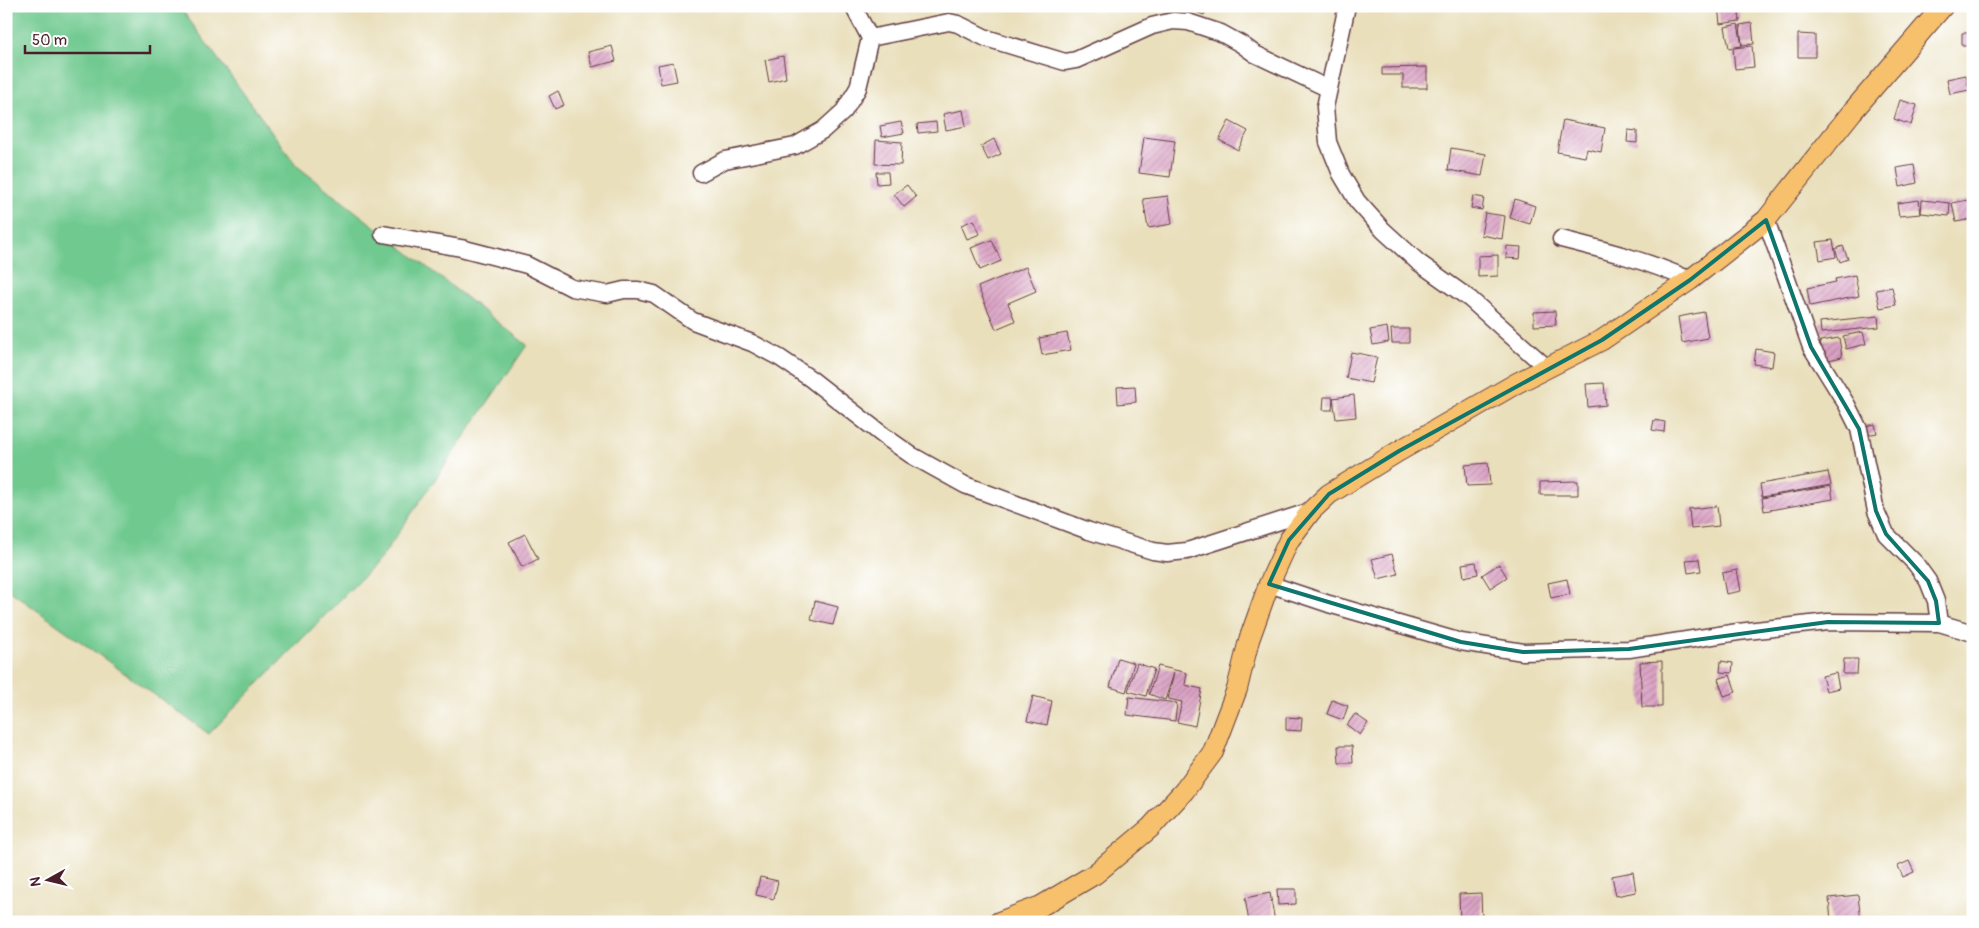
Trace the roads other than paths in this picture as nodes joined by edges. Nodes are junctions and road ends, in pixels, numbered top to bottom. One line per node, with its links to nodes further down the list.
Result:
1 (853, 6): 4 (street)
2 (1347, 6): 5 (street)
3 (1943, 6): 7 (main road)
4 (870, 38): 5 (street); 6 (street)
5 (1329, 89): 11 (street)
6 (701, 172)
7 (1766, 220): 10 (main road); 14 (street)
8 (383, 234): 12 (street)
9 (1561, 239): 10 (street)
10 (1690, 280): 11 (main road)
11 (1547, 368): 12 (main road)
12 (1310, 511): 13 (main road)
13 (1268, 584): 14 (street); 16 (main road)
14 (1938, 623): 15 (street)
15 (1973, 633)
16 (999, 922)

